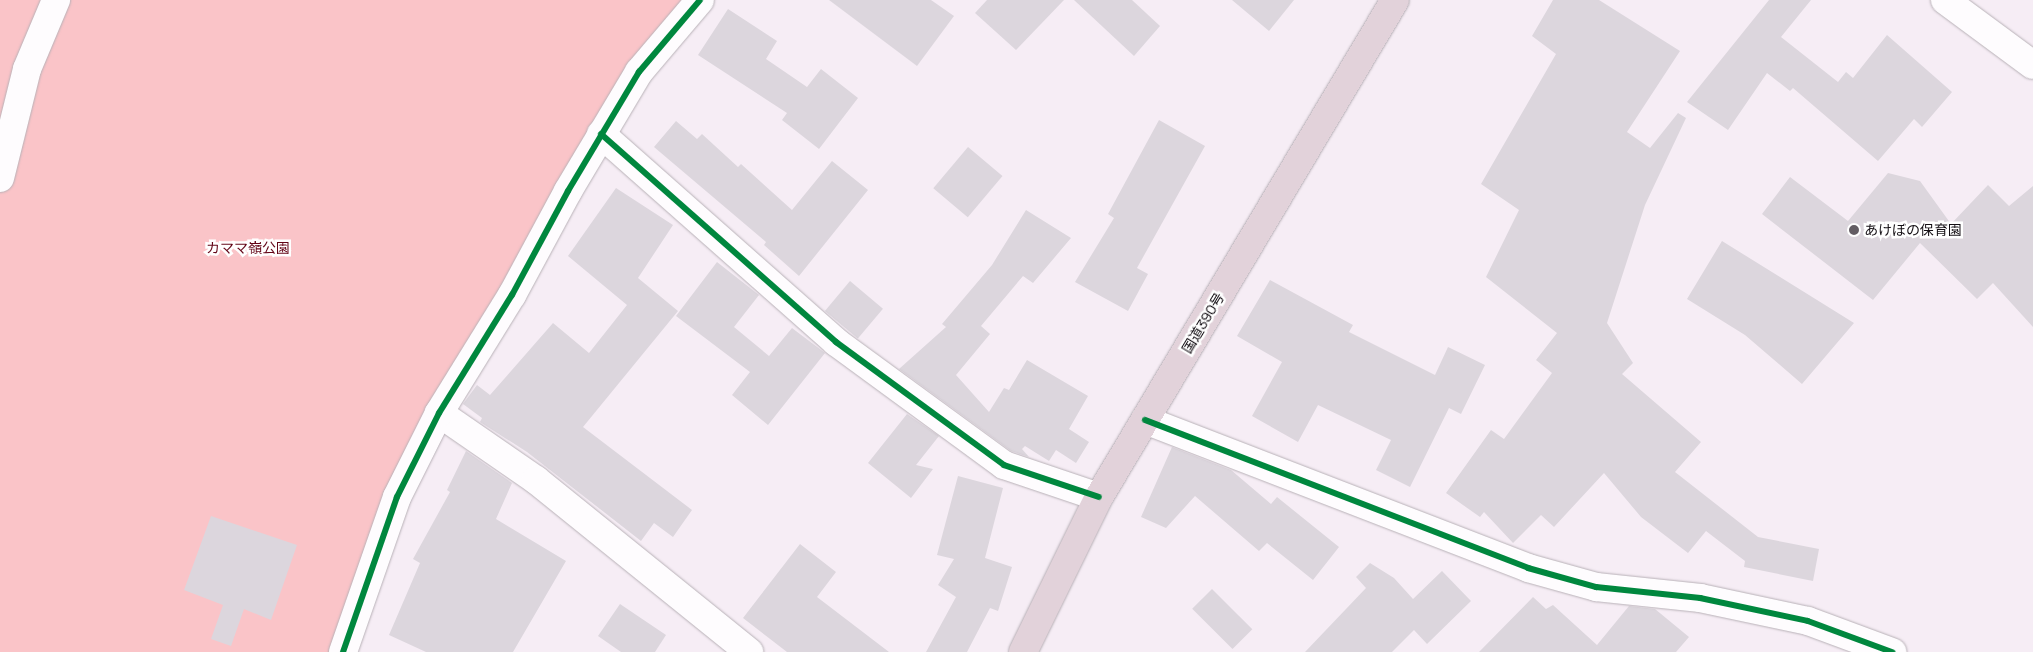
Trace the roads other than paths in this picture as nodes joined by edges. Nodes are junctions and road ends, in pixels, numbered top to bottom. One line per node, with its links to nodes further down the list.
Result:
1 (56, 0): 7 (street)
2 (700, 0): 6 (street)
3 (1395, 0): 9 (highway, 国道390号)
4 (1946, 0): 5 (street)
5 (2033, 65)
6 (601, 134): 8 (street); 10 (street)
7 (0, 178)
8 (439, 413): 11 (street); 12 (street)
9 (1145, 420): 10 (highway, 国道390号); 14 (street)
10 (1099, 497): 13 (highway, 国道390号)
11 (343, 652)
12 (749, 652)
13 (1023, 652)
14 (1892, 652)

